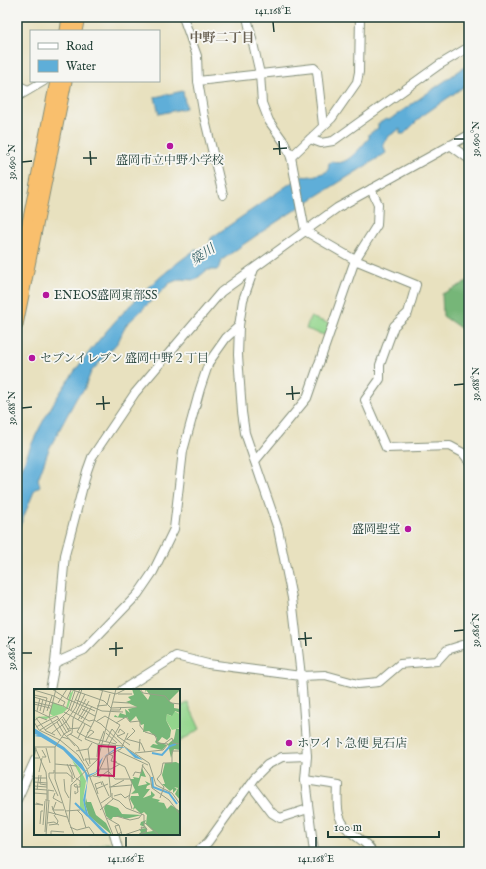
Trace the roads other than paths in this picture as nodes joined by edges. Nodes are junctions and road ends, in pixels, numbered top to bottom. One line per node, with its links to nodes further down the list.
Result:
1 (68, 17): 6 (highway)
2 (79, 17): 7 (highway)
3 (183, 17): 10 (street)
4 (247, 17): 9 (street)
5 (360, 17): 17 (street)
6 (66, 30)
7 (76, 30)
8 (469, 47): 19 (street)
9 (260, 74): 10 (street); 17 (street); 21 (street)
10 (198, 81): 24 (street)
11 (42, 82): 15 (street)
12 (56, 82): 28 (highway)
13 (66, 82): 29 (highway)
14 (17, 85): 15 (street)
15 (28, 90): 16 (street)
16 (17, 97)
17 (323, 125): 19 (street)
18 (469, 135): 20 (street)
19 (310, 139): 21 (street)
20 (450, 145): 22 (street); 23 (street)
21 (291, 156): 25 (street)
22 (469, 158)
23 (371, 189): 25 (street); 26 (street)
24 (223, 195)
25 (306, 231): 26 (street); 27 (street)
26 (355, 260): 31 (street); 32 (street)
27 (254, 268): 30 (street); 34 (street)
28 (17, 279)
29 (17, 326)
30 (239, 326): 31 (street); 34 (street)
31 (255, 461): 35 (street)
32 (469, 461)
33 (469, 643): 35 (street)
34 (55, 663): 36 (street)
35 (301, 676): 37 (street); 38 (street)
36 (50, 689)
37 (124, 689)
38 (307, 756): 40 (street); 41 (street)
39 (34, 762): 42 (street)
40 (305, 780): 43 (street); 48 (street)
41 (250, 784): 43 (street); 45 (street)
42 (17, 800)
43 (308, 809): 47 (street)
44 (114, 835): 46 (street)
45 (200, 851)
46 (119, 852)
47 (314, 852)
48 (372, 852)

